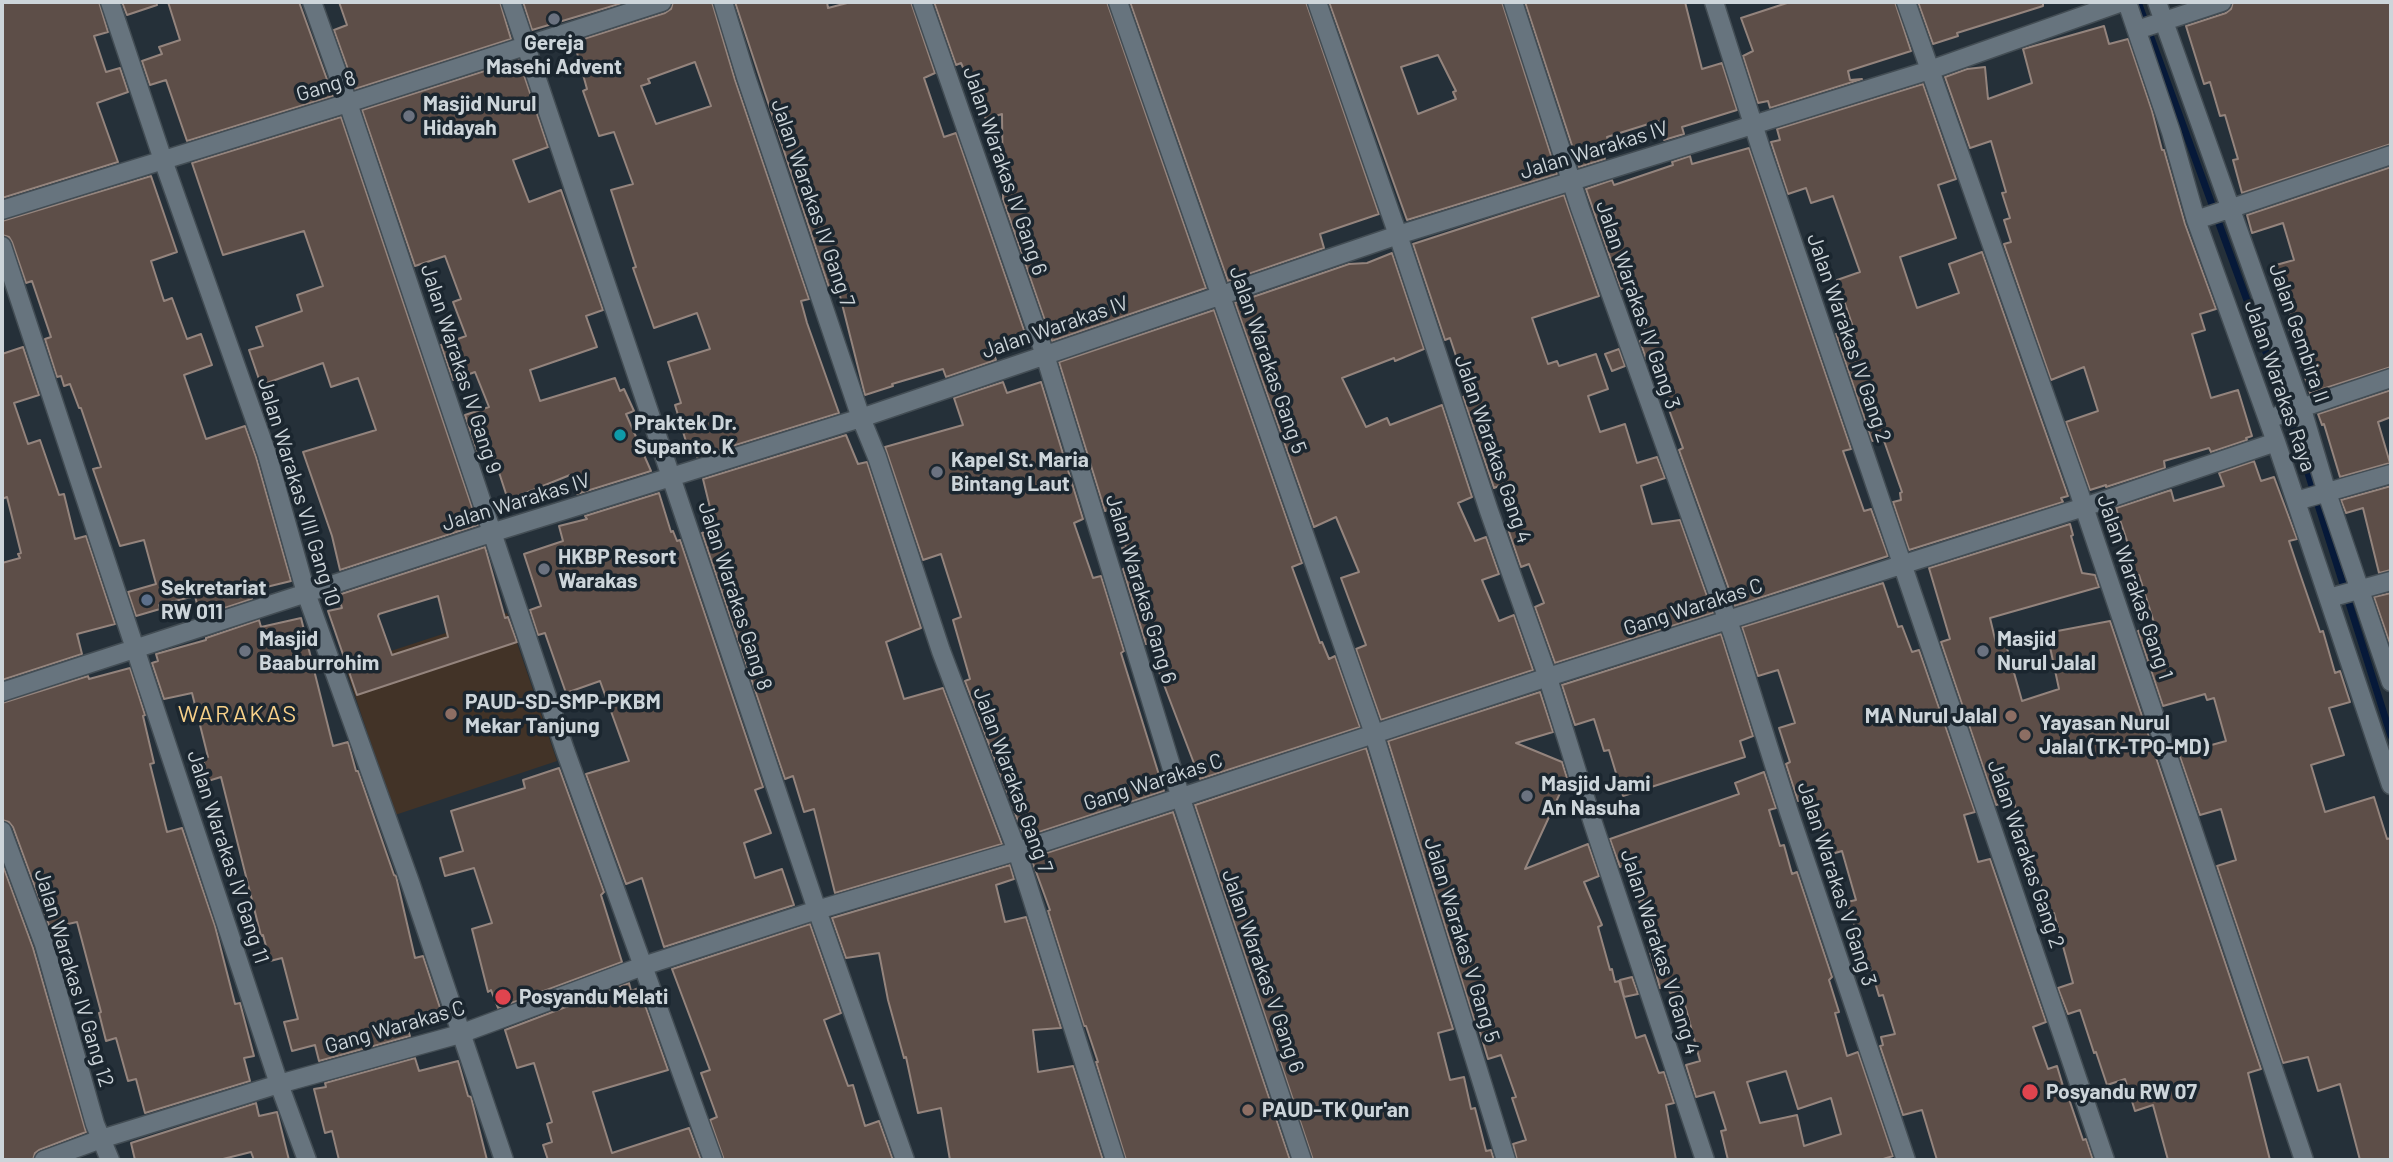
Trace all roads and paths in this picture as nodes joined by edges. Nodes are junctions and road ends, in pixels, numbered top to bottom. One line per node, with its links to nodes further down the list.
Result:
1 (110, 2): 22 (street, Jalan Warakas VIII Gang 10)
2 (312, 2): 19 (street, Jalan Warakas IV Gang 9)
3 (511, 2): 17 (street, Jalan Warakas Gang 8)
4 (662, 2): 17 (street, Gang 8)
5 (723, 2): 33 (street, Jalan Warakas IV Gang 7)
6 (922, 2): 30 (street, Jalan Warakas IV Gang 6)
7 (1118, 2): 29 (street, Jalan Warakas Gang 5)
8 (1317, 2): 27 (street, Jalan Warakas Gang 4)
9 (1513, 2): 23 (street, Jalan Warakas IV Gang 3)
10 (1714, 2): 20 (street)
11 (1906, 2): 18 (street, Jalan Warakas Gang 1)
12 (2122, 2): 18 (street, Jalan Warakas IV)
13 (2127, 2): 16 (street, Jalan Warakas Raya)
14 (2157, 2): 16 (street, Jalan Gembira II)
15 (2222, 2): 16 (street)
16 (2151, 25): 24 (street, Jalan Gembira II); 26 (street, Jalan Warakas Raya)
17 (526, 45): 19 (street, Gang 8); 36 (street, Jalan Warakas Gang 8)
18 (1930, 70): 20 (street, Jalan Warakas IV); 38 (street, Jalan Warakas Gang 1)
19 (348, 103): 22 (street, Gang 8); 39 (street, Jalan Warakas IV Gang 9)
20 (1754, 126): 23 (street, Jalan Warakas IV); 40 (street, Jalan Warakas IV Gang 2)
21 (2391, 155): 24 (street)
22 (163, 160): 25 (street, Gang 8); 42 (street, Jalan Warakas VIII Gang 10)
23 (1571, 180): 27 (street, Jalan Warakas IV); 44 (street, Jalan Warakas IV Gang 3)
24 (2228, 209): 26 (street); 32 (street, Jalan Gembira II)
25 (2, 210)
26 (2199, 219): 32 (street, Jalan Warakas Raya)
27 (1398, 235): 29 (street, Jalan Warakas IV); 46 (street, Jalan Warakas Gang 4)
28 (2, 246): 45 (street, Jalan Warakas IV Gang 11)
29 (1222, 295): 30 (street, Jalan Warakas IV); 49 (street, Jalan Warakas Gang 5)
30 (1045, 355): 33 (street, Jalan Warakas IV); 51 (street, Jalan Warakas Gang 6)
31 (2391, 378): 32 (street)
32 (2287, 413): 34 (street, Jalan Warakas Raya); 37 (street, Jalan Gembira II)
33 (861, 418): 36 (street, Jalan Warakas IV); 53 (street, Jalan Warakas Gang 7)
34 (2277, 442): 37 (street, Jalan Warakas Raya); 38 (street, Gang Warakas C)
35 (2391, 474): 37 (street)
36 (672, 478): 39 (street, Jalan Warakas IV); 54 (street, Jalan Warakas Gang 8)
37 (2313, 496): 43 (street, Jalan Warakas Raya); 43 (street, Jalan Gembira II)
38 (2084, 507): 40 (street, Gang Warakas C); 71 (street, Jalan Warakas Gang 1)
39 (491, 533): 42 (street, Jalan Warakas IV); 55 (street, Jalan Warakas IV Gang 9)
40 (1902, 564): 44 (street, Gang Warakas C); 70 (street, Jalan Warakas Gang 2)
41 (2391, 581): 43 (street)
42 (306, 593): 45 (street, Jalan Warakas IV); 56 (street, Jalan Warakas VIII Gang 10)
43 (2345, 593): 47 (street, Jalan Gembira II); 50 (street, Jalan Warakas Raya)
44 (1728, 621): 46 (street, Gang Warakas C); 69 (street, Jalan Warakas V Gang 3)
45 (135, 648): 48 (street, Jalan Warakas IV); 57 (street, Jalan Warakas IV Gang 11)
46 (1548, 677): 49 (street, Gang Warakas C); 68 (street, Jalan Warakas V Gang 4)
47 (2391, 682)
48 (2, 692)
49 (1374, 734): 51 (street, Gang Warakas C); 67 (street, Jalan Warakas V Gang 5)
50 (2391, 785)
51 (1181, 796): 53 (street, Gang Warakas C); 66 (street, Jalan Warakas V Gang 6)
52 (2, 831): 58 (street, Jalan Warakas IV Gang 12)
53 (1017, 851): 54 (street, Gang Warakas C); 65 (street, Jalan Warakas Gang 7)
54 (817, 910): 55 (street, Gang Warakas C); 64 (street, Jalan Warakas Gang 8)
55 (643, 966): 56 (street, Gang Warakas C); 63 (street, Jalan Warakas IV Gang 9)
56 (460, 1034): 57 (street, Gang Warakas C); 62 (street, Jalan Warakas VIII Gang 10)
57 (279, 1084): 58 (street, Gang Warakas C); 61 (street, Jalan Warakas IV Gang 11)
58 (101, 1139): 59 (street, Gang Warakas C); 60 (street, Jalan Warakas IV Gang 12)
59 (44, 1160)
60 (110, 1160)
61 (307, 1160)
62 (504, 1160)
63 (713, 1160)
64 (905, 1160)
65 (1115, 1160)
66 (1302, 1160)
67 (1506, 1160)
68 (1705, 1160)
69 (1906, 1160)
70 (2105, 1160)
71 (2304, 1160)

